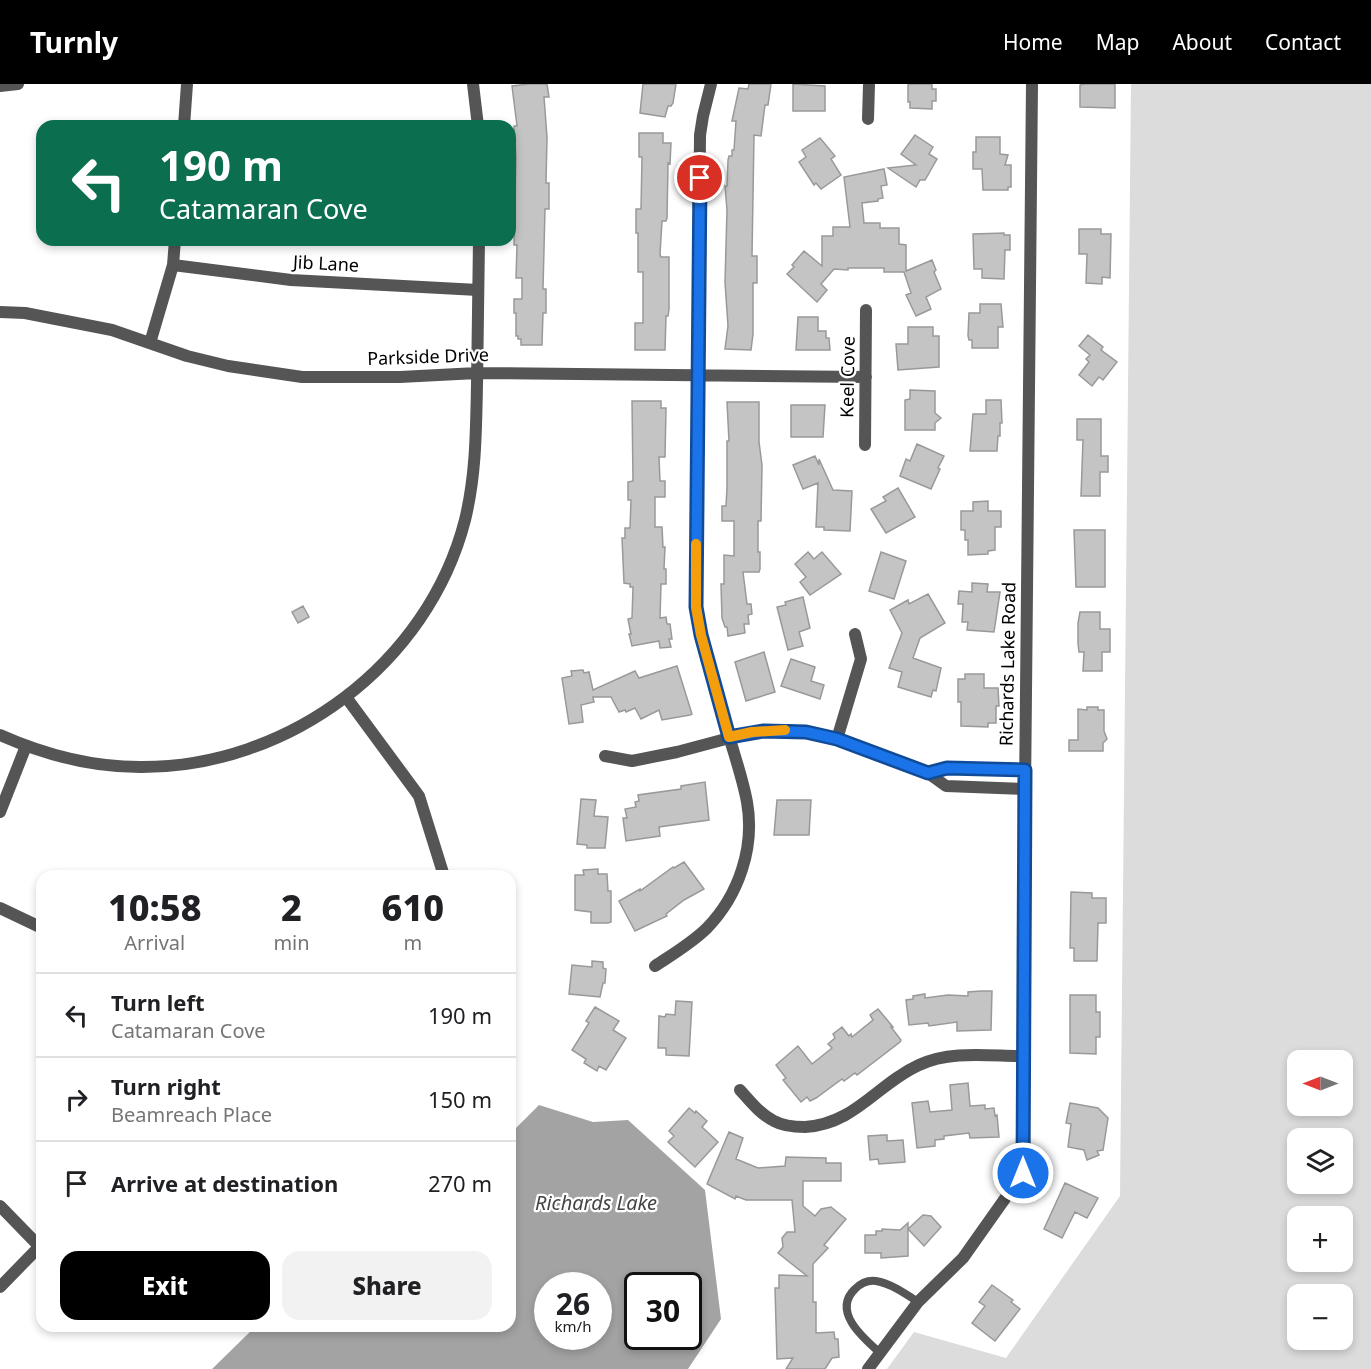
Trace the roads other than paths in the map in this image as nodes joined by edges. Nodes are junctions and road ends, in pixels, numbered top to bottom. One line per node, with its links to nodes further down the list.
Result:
1 (18, 84): 7 (street)
2 (187, 84): 8 (street)
3 (473, 84): 9 (street)
4 (711, 84): 19 (street)
5 (869, 84): 10 (street)
6 (1032, 84): 29 (street, Richards Lake Road)
7 (0, 86)
8 (184, 120)
9 (477, 120)
10 (868, 120)
11 (175, 246): 13 (street)
12 (479, 246): 14 (street)
13 (173, 265): 14 (street, Jib Lane); 17 (street)
14 (478, 290): 18 (street)
15 (866, 310): 20 (street, Keel Cove)
16 (0, 312): 17 (street, Parkside Drive)
17 (150, 343): 18 (street, Parkside Drive)
18 (477, 373): 19 (street, Parkside Drive); 23 (street)
19 (698, 375): 20 (street, Parkside Drive); 25 (street)
20 (866, 377): 21 (street, Keel Cove)
21 (865, 445)
22 (855, 634): 26 (street)
23 (346, 697): 27 (street); 33 (street)
24 (0, 735): 27 (street)
25 (729, 737): 26 (street); 28 (street); 36 (street)
26 (837, 739): 30 (street)
27 (26, 746): 32 (street)
28 (605, 756)
29 (1025, 770): 30 (street); 31 (street, Richards Lake Road)
30 (928, 773): 31 (street)
31 (1025, 789): 37 (street, Richards Lake Road)
32 (0, 812)
33 (442, 870)
34 (0, 908): 35 (street)
35 (36, 925)
36 (656, 966)
37 (1023, 1056): 38 (street); 43 (street, Richards Lake Road)
38 (740, 1090)
39 (0, 1206): 40 (street)
40 (36, 1240)
41 (36, 1250): 42 (street)
42 (0, 1287)
43 (918, 1302): 44 (street, Richards Lake Road); 44 (lane)
44 (879, 1352): 45 (street, Richards Lake Road)
45 (868, 1369)

